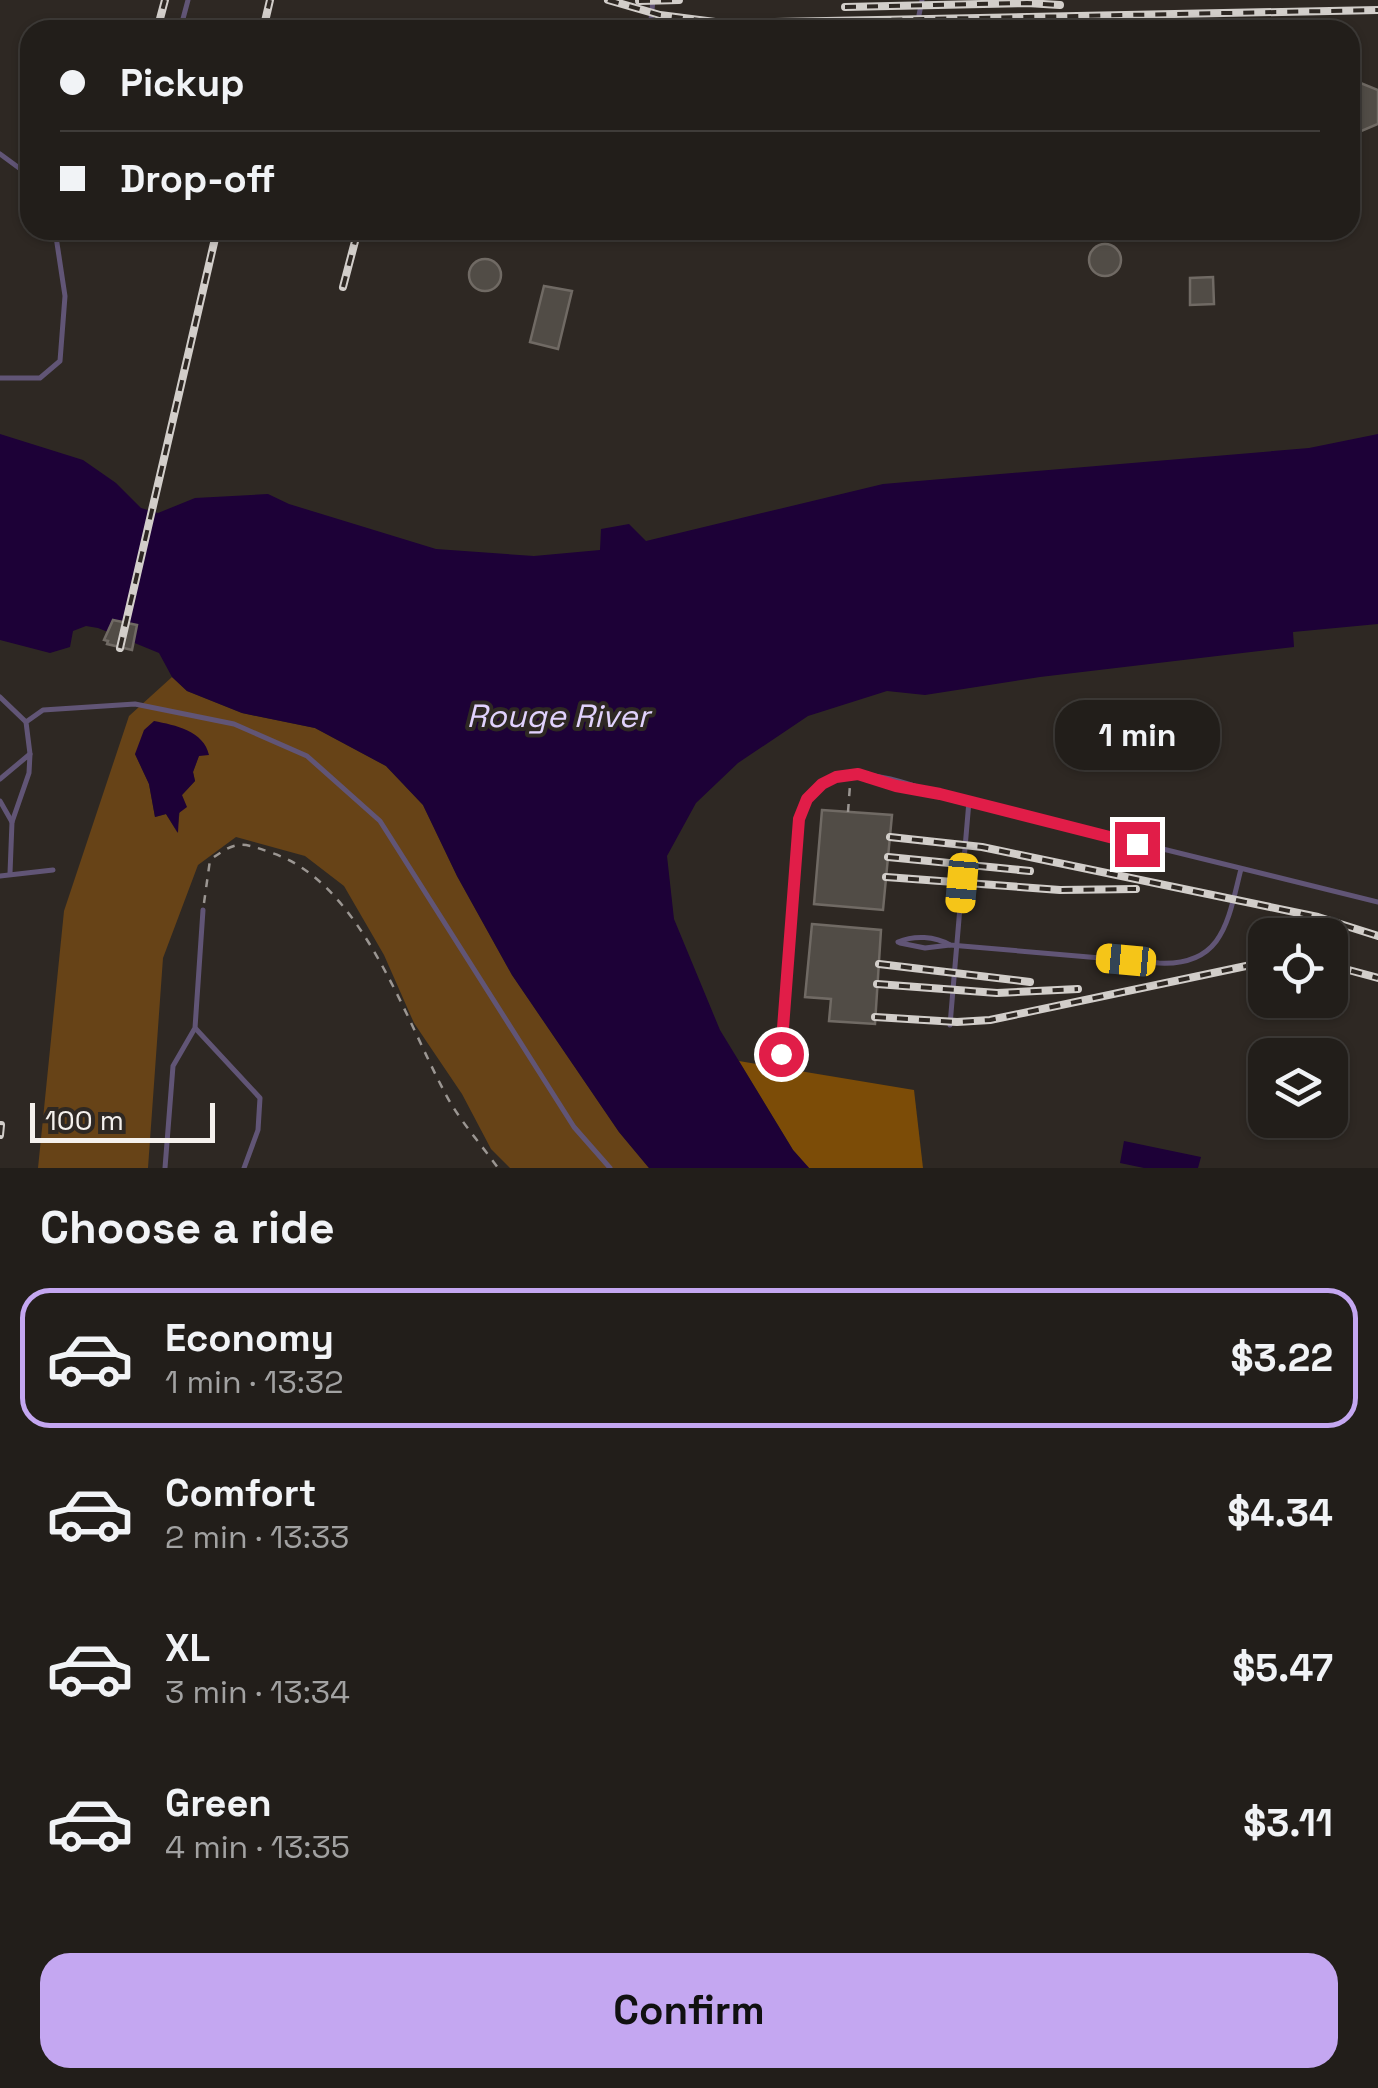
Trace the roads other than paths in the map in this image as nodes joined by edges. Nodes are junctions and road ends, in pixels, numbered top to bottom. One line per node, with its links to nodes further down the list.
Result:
1 (922, 0): 2 (lane)
2 (920, 15)
3 (56, 240): 4 (lane)
4 (0, 378)
5 (0, 697): 6 (lane)
6 (26, 722): 7 (lane); 24 (lane)
7 (30, 754): 8 (lane); 11 (lane)
8 (0, 779)
9 (0, 801): 11 (lane)
10 (968, 801): 12 (lane); 18 (lane); 21 (lane)
11 (12, 822): 14 (lane)
12 (1241, 869): 16 (lane); 18 (lane)
13 (53, 870): 14 (lane)
14 (10, 874): 15 (lane)
15 (0, 876)
16 (1378, 902)
17 (203, 910): 20 (lane)
18 (953, 945): 18 (lane); 19 (lane)
19 (950, 1025)
20 (195, 1028): 22 (lane); 23 (lane)
21 (781, 1054)
22 (164, 1168)
23 (244, 1168)
24 (610, 1168)

